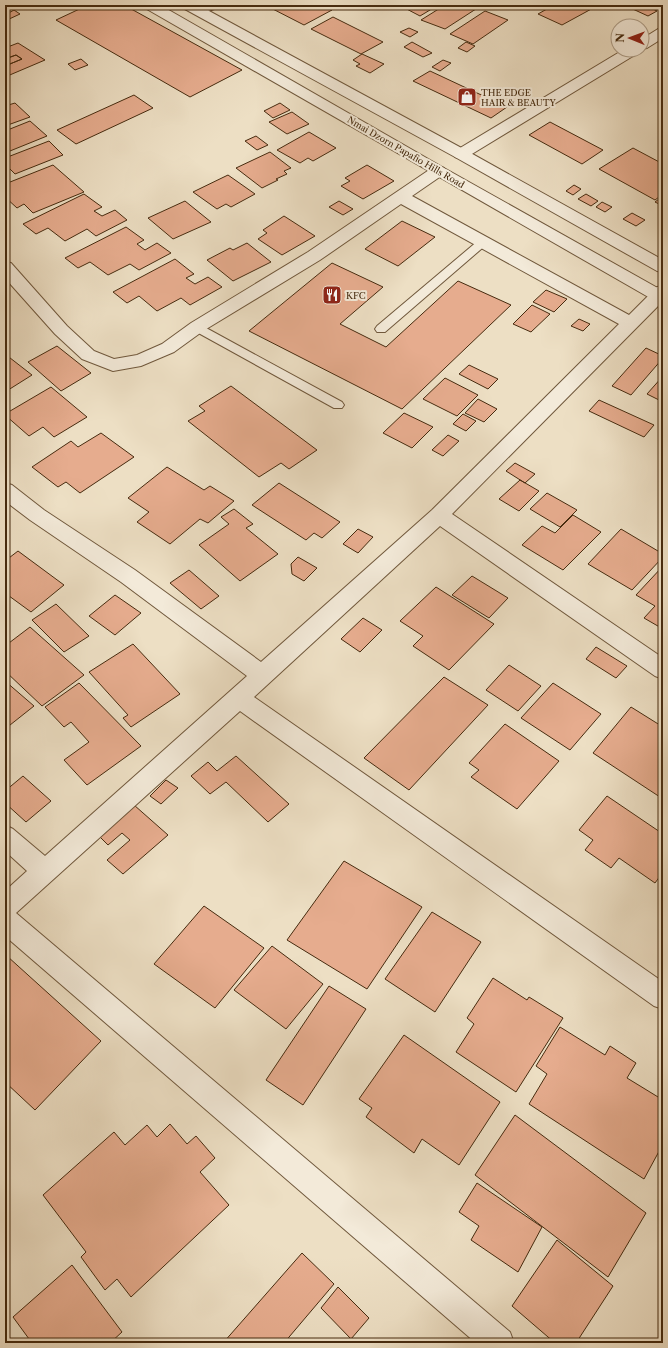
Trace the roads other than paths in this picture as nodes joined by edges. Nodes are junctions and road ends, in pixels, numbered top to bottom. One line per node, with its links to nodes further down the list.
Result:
1 (150, 5): 8 (street, Nmai Dzorn Papafio Hills Road)
2 (218, 5): 3 (lane)
3 (193, 8): 7 (street)
4 (663, 32): 5 (street)
5 (650, 39)
6 (620, 58): 7 (street)
7 (461, 154): 12 (street)
8 (438, 171): 9 (street); 13 (street, Nmai Dzorn Papafio Hills Road)
9 (402, 197): 10 (street); 15 (street)
10 (483, 242): 14 (street); 16 (lane)
11 (5, 267): 15 (street)
12 (663, 267)
13 (661, 294): 14 (street)
14 (630, 323): 19 (street)
15 (197, 327): 17 (lane)
16 (381, 329)
17 (338, 405)
18 (5, 490): 21 (street)
19 (438, 515): 20 (street); 21 (street)
20 (663, 670)
21 (262, 675): 22 (street)
22 (239, 698): 24 (street); 27 (street)
23 (5, 836): 24 (street)
24 (44, 871): 25 (street)
25 (5, 907)
26 (5, 920): 28 (street)
27 (663, 997)
28 (499, 1343)

